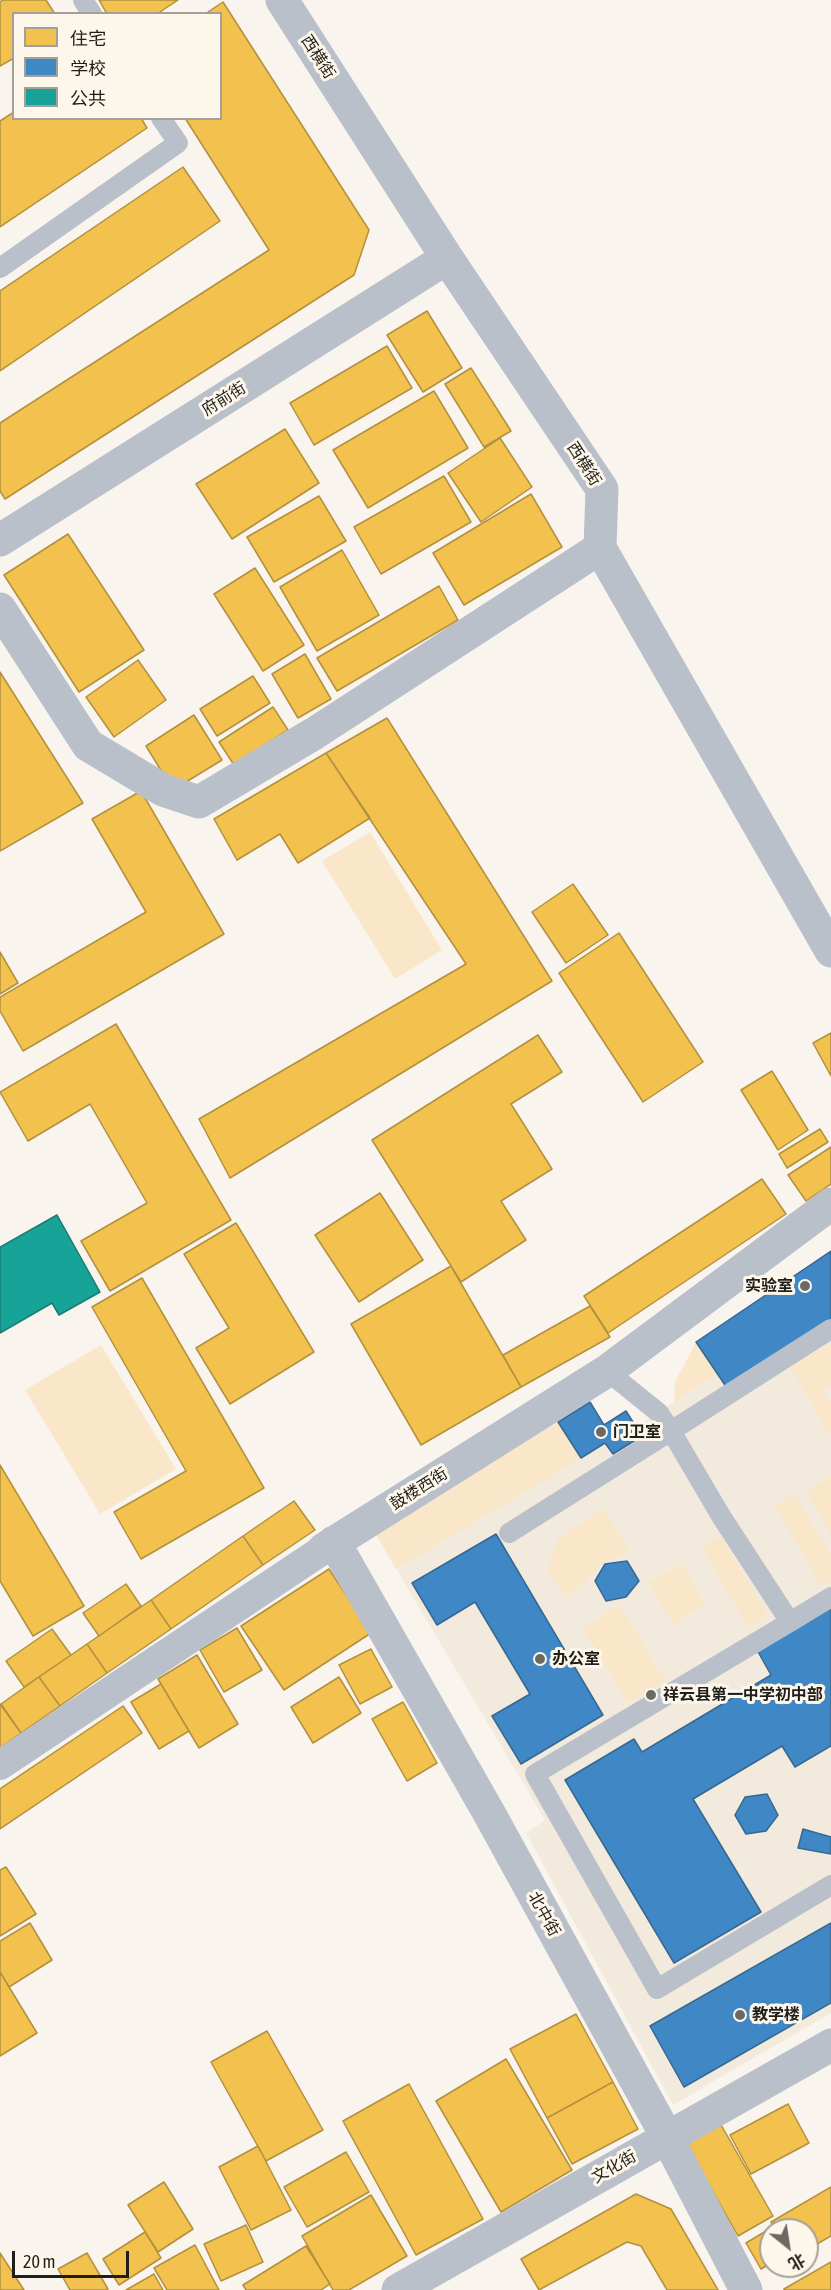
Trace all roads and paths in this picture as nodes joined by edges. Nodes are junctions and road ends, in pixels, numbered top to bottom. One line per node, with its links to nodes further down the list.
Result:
1 (282, 0): 3 (street, 西横街)
2 (162, 120): 4 (lane)
3 (447, 258): 5 (street, 府前街); 6 (street, 西横街)
4 (0, 268)
5 (0, 540)
6 (600, 548): 7 (street); 8 (street)
7 (0, 609)
8 (831, 951)
9 (831, 1204): 11 (street, 鼓楼西街)
10 (831, 1329): 12 (lane)
11 (607, 1371): 12 (lane); 14 (street, 鼓楼西街)
12 (671, 1431): 13 (lane); 16 (lane)
13 (509, 1533)
14 (329, 1546): 17 (street, 鼓楼西街); 20 (street, 北中街)
15 (831, 1597): 16 (lane)
16 (790, 1622): 18 (lane)
17 (0, 1765)
18 (831, 1885)
19 (831, 2045): 20 (street, 文化街)
20 (667, 2137): 21 (street, 文化街); 22 (street, 北中街)
21 (398, 2290)
22 (746, 2290)

